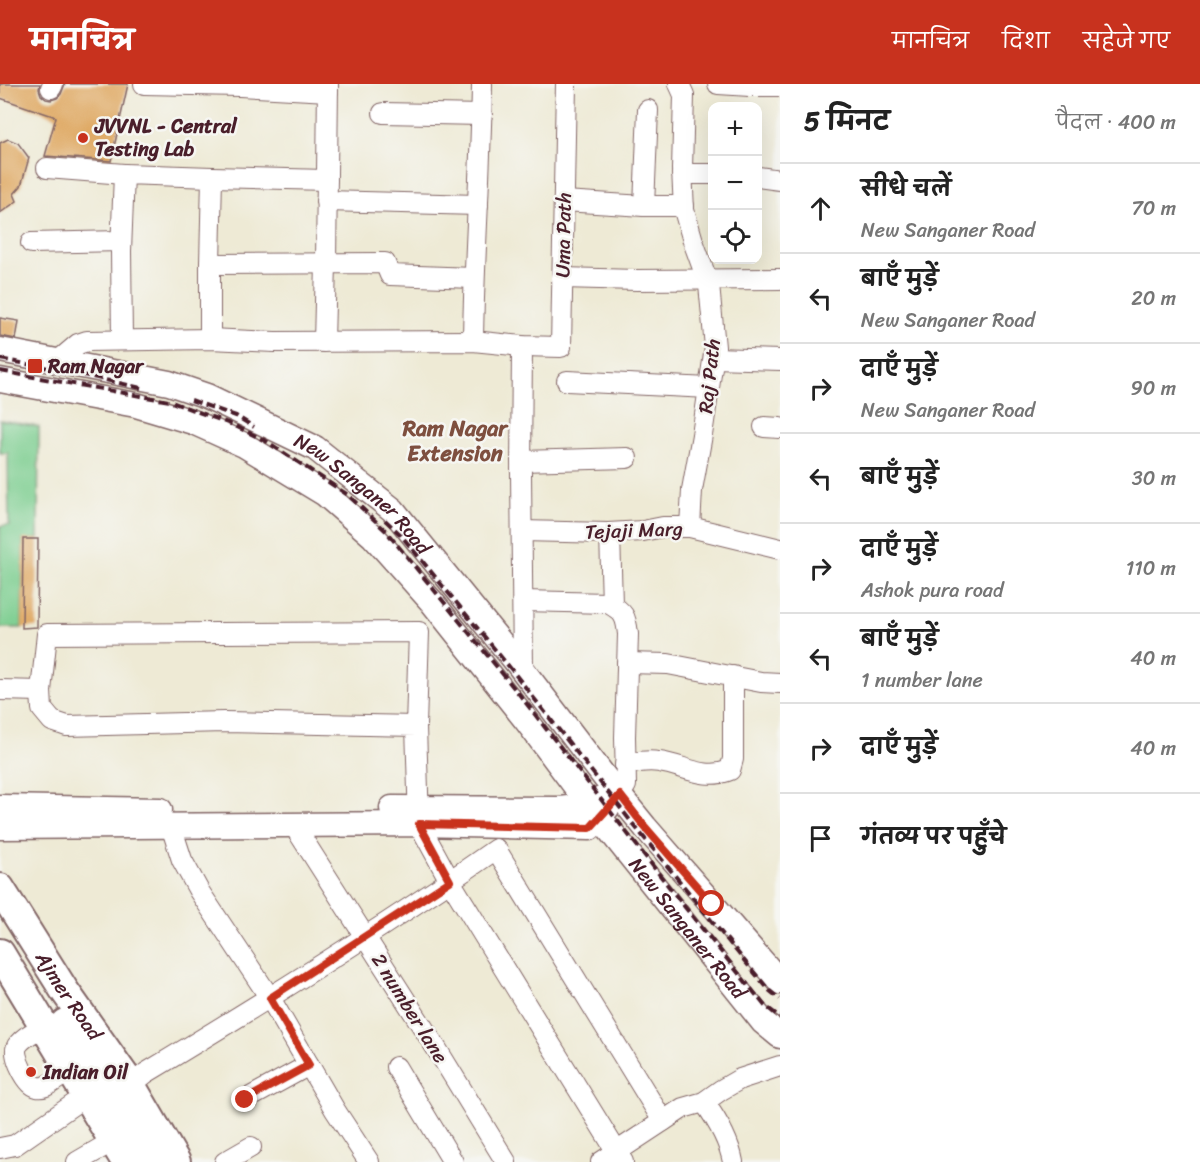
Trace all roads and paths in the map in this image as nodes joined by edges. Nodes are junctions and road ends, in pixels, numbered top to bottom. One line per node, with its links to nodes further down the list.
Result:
1 (144, 84): 8 (street)
2 (482, 84): 11 (street)
3 (566, 84): 21 (street, Uma Path)
4 (679, 84): 14 (street, Raj Path)
5 (718, 84): 6 (street)
6 (750, 85): 7 (street)
7 (780, 86)
8 (328, 87): 18 (street)
9 (648, 110): 23 (street)
10 (383, 113): 11 (street)
11 (482, 115): 22 (street)
12 (47, 168): 13 (street)
13 (124, 174): 16 (street); 25 (street)
14 (682, 174): 15 (street); 24 (street, Raj Path)
15 (708, 174)
16 (212, 177): 18 (street); 28 (street)
17 (762, 178): 19 (street)
18 (327, 180): 20 (street)
19 (780, 180)
20 (326, 201): 22 (street); 27 (street)
21 (564, 201): 23 (street); 30 (street, Uma Path)
22 (478, 205): 29 (street)
23 (644, 206): 24 (street)
24 (684, 206): 32 (street, Raj Path)
25 (121, 241): 26 (street); 34 (street)
26 (31, 243)
27 (326, 263): 28 (street); 29 (street); 36 (street)
28 (210, 264): 33 (street)
29 (474, 278): 35 (street)
30 (562, 278): 32 (street); 37 (street, Uma Path)
31 (780, 279): 32 (street)
32 (707, 280): 39 (street, Raj Path)
33 (210, 339): 34 (street); 36 (street)
34 (122, 340): 41 (street)
35 (473, 341): 36 (street); 37 (street)
36 (324, 342)
37 (522, 346): 46 (street)
38 (0, 350): 41 (main road, New Sanganer Road)
39 (714, 358): 40 (street); 44 (street, Raj Path)
40 (780, 360)
41 (58, 362): 54 (main road, New Sanganer Road)
42 (0, 380): 63 (main road, New Sanganer Road)
43 (567, 381): 44 (street)
44 (709, 388): 47 (street, Raj Path)
45 (627, 458): 46 (street)
46 (521, 460): 48 (street)
47 (690, 527): 49 (street, Tejaji Marg); 50 (street, Tejaji Marg)
48 (522, 531): 49 (street, Tejaji Marg); 51 (street)
49 (610, 533): 52 (street)
50 (780, 549)
51 (522, 601): 52 (street); 54 (street)
52 (612, 605): 53 (street)
53 (627, 663): 55 (street); 60 (street)
54 (523, 670): 61 (main road, New Sanganer Road)
55 (733, 676): 56 (street); 60 (street)
56 (780, 683)
57 (0, 690): 58 (street)
58 (41, 691): 59 (street); 59 (street)
59 (416, 726): 64 (street)
60 (625, 765): 61 (street)
61 (620, 795): 63 (main road); 74 (main road, New Sanganer Road)
62 (0, 807): 64 (main road)
63 (593, 810): 64 (main road); 76 (main road, New Sanganer Road)
64 (419, 816): 65 (main road); 68 (street)
65 (293, 825): 66 (main road); 71 (street, 2 number lane)
66 (171, 826): 67 (main road); 75 (street)
67 (0, 827)
68 (450, 881): 71 (street); 84 (street); 88 (street)
69 (0, 888): 80 (highway, Ajmer Road)
70 (0, 920): 90 (highway)
71 (365, 936): 75 (street); 95 (street, 2 number lane)
72 (0, 953): 89 (highway)
73 (0, 980): 83 (highway)
74 (780, 982)
75 (270, 998): 77 (street); 80 (street)
76 (780, 1036)
77 (309, 1065): 81 (street); 93 (street)
78 (780, 1066): 82 (street)
79 (396, 1067): 94 (street)
80 (130, 1085): 91 (highway, Ajmer Road)
81 (245, 1100)
82 (704, 1102): 84 (street); 96 (street)
83 (74, 1104): 86 (street); 87 (highway)
84 (663, 1121): 88 (street)
85 (251, 1147): 92 (street)
86 (0, 1148)
87 (95, 1158)
88 (614, 1159)
89 (126, 1162)
90 (152, 1162)
91 (176, 1162)
92 (225, 1162)
93 (369, 1162)
94 (453, 1162)
95 (506, 1162)
96 (733, 1162)

